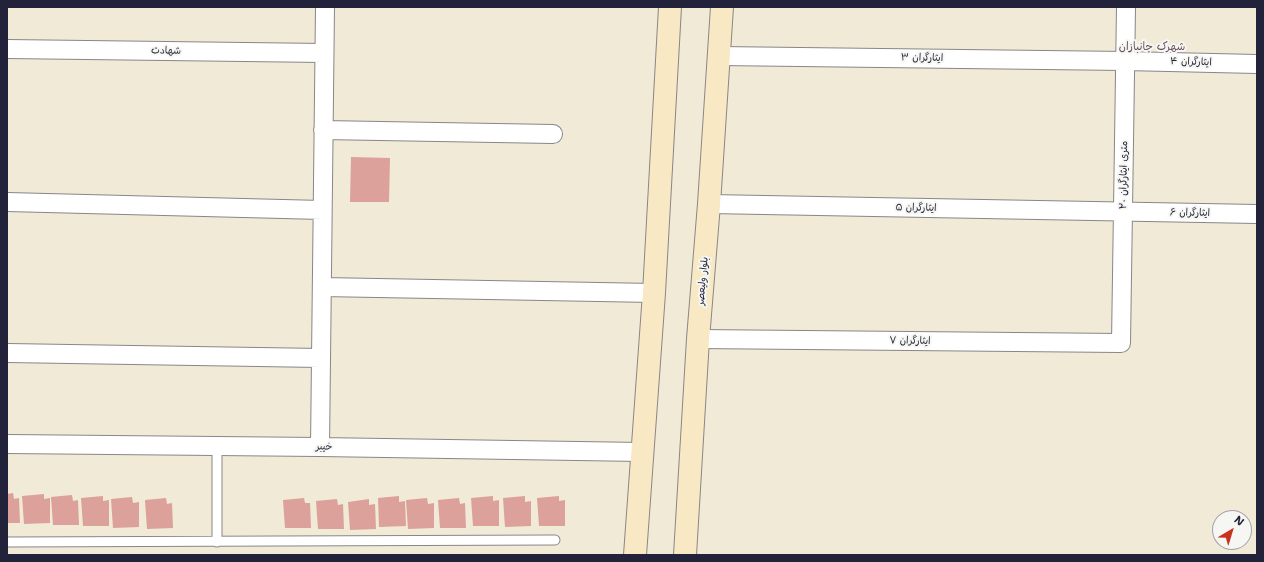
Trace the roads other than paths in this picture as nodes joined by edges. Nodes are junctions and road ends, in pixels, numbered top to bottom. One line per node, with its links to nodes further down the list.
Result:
1 (324, 7): 6 (street)
2 (670, 7): 18 (main road)
3 (722, 7): 7 (main road, بلوار ولیعصر)
4 (1126, 7): 8 (street, ۲۰ متری ایثارگران)
5 (7, 49): 6 (street, شهادت)
6 (324, 53): 10 (street)
7 (719, 56): 8 (street, ایثارگران ۳); 13 (main road, بلوار ولیعصر)
8 (1125, 61): 9 (street, ایثارگران ۴); 15 (street, ۲۰ متری ایثارگران)
9 (1257, 64)
10 (323, 130): 11 (street); 14 (street)
11 (553, 134)
12 (7, 202): 14 (street)
13 (709, 204): 15 (street, ایثارگران ۵); 19 (main road, بلوار ولیعصر)
14 (322, 210): 17 (street)
15 (1123, 212): 16 (street, ایثارگران ۶); 20 (street, ۲۰ متری ایثارگران)
16 (1257, 214)
17 (322, 287): 18 (street); 22 (street)
18 (654, 293): 26 (main road)
19 (698, 339): 20 (street, ایثارگران ۷); 31 (main road, بلوار ولیعصر)
20 (1121, 343)
21 (7, 352): 22 (street)
22 (321, 358): 25 (street)
23 (7, 444): 24 (street, خیبر)
24 (217, 446): 25 (street, خیبر); 29 (lane)
25 (320, 447): 26 (street, خیبر)
26 (642, 452): 30 (main road)
27 (555, 540): 29 (lane)
28 (7, 542): 29 (lane)
29 (217, 542)
30 (635, 555)
31 (685, 555)

